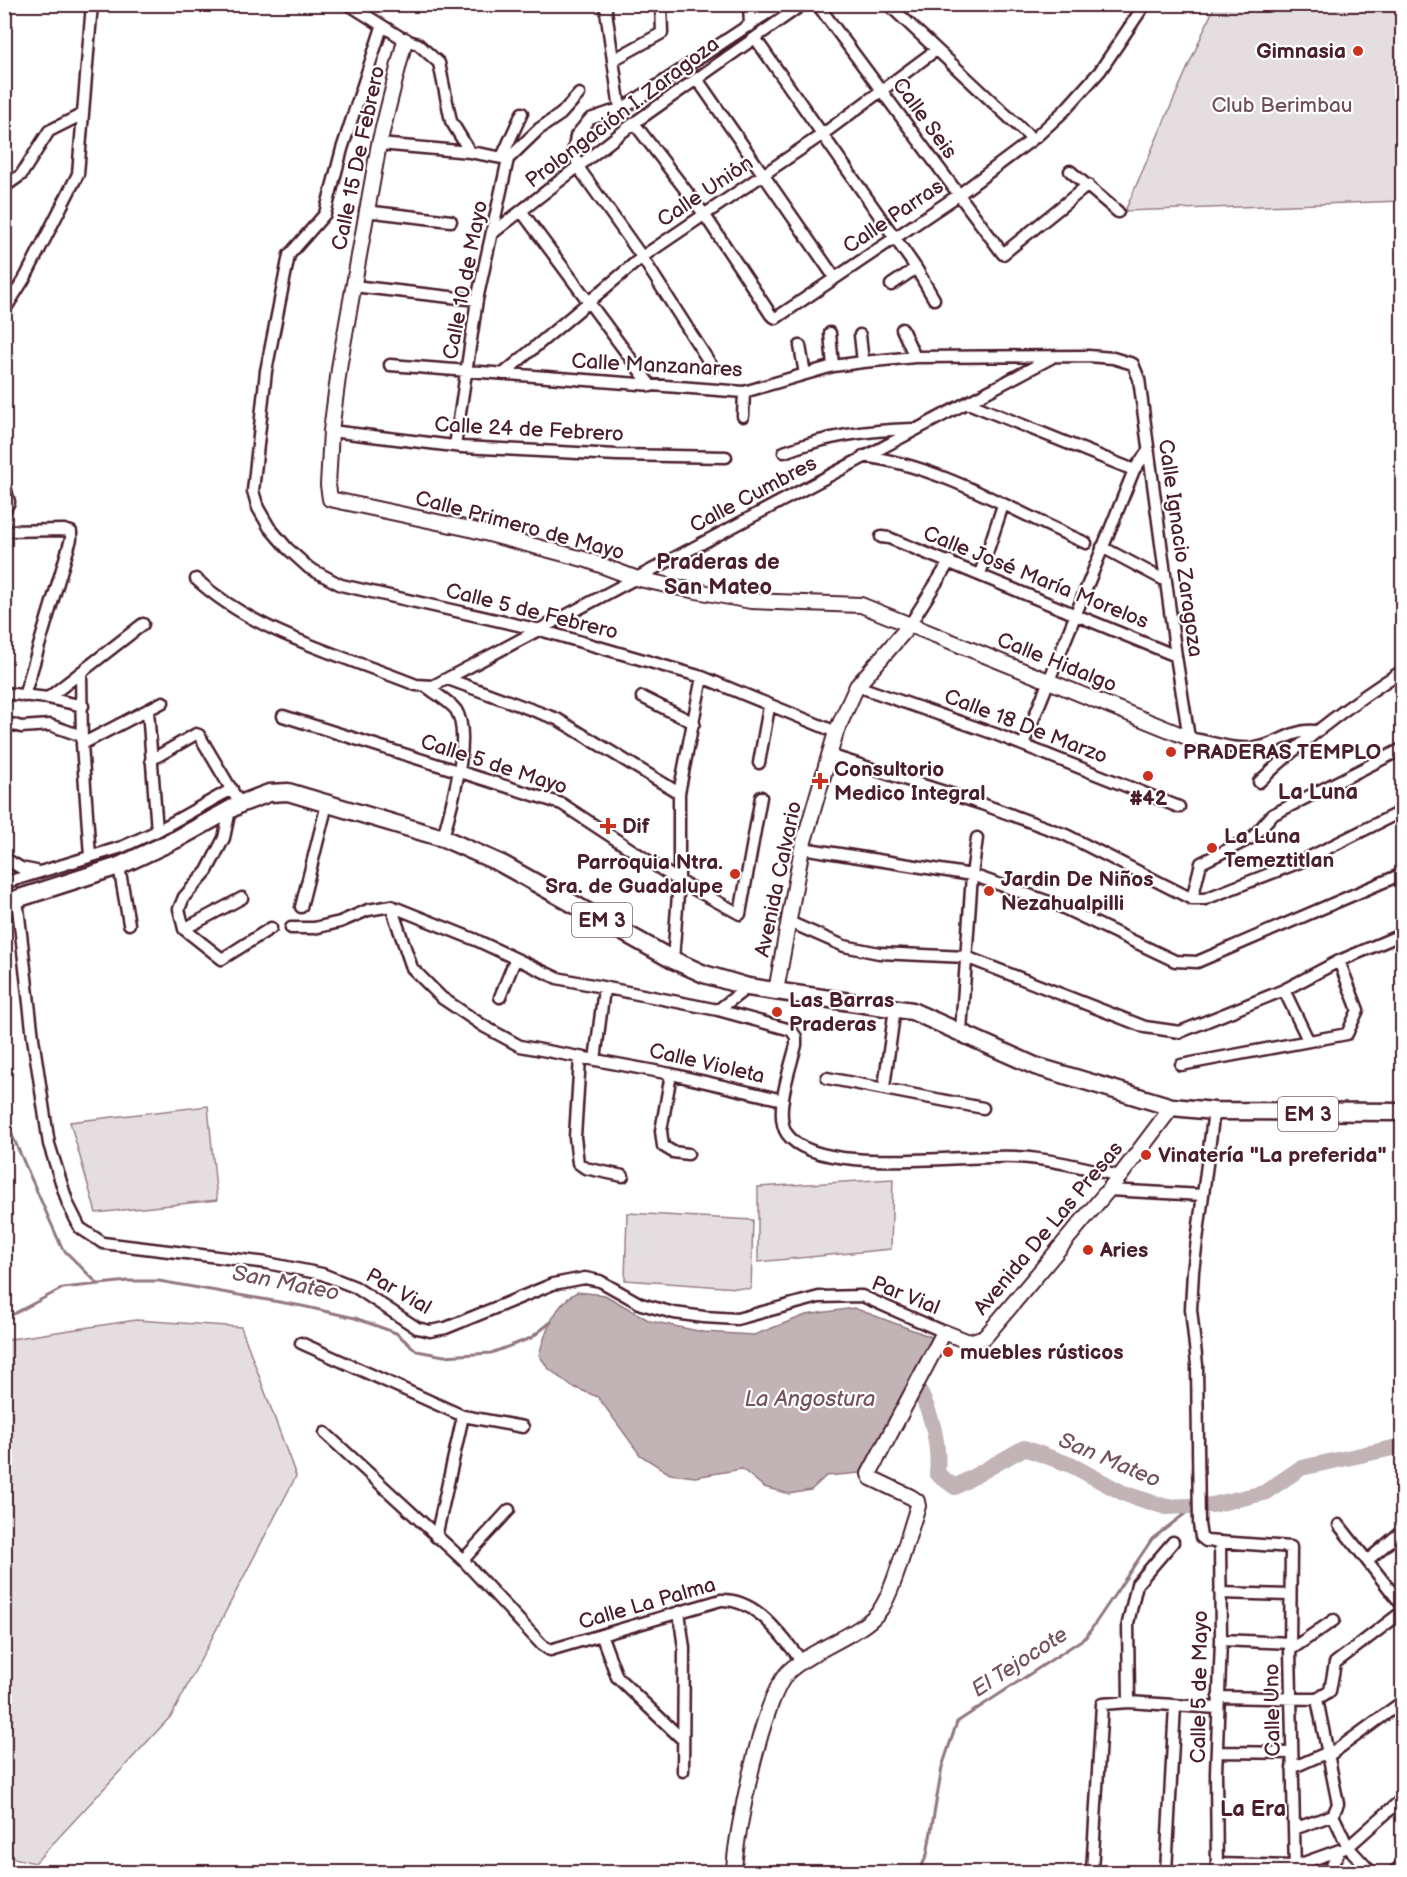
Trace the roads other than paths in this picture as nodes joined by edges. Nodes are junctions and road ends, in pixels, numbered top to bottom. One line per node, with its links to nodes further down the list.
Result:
1 (92, 4): 22 (street)
2 (348, 4): 12 (street)
3 (606, 4): 16 (street)
4 (661, 4): 16 (street)
5 (749, 4): 11 (street)
6 (781, 4): 11 (street)
7 (803, 4): 13 (street, Prolongación I. Zaragoza)
8 (817, 4): 18 (street, Calle Seis)
9 (888, 4): 15 (street)
10 (1145, 4): 25 (street, Calle Parras)
11 (750, 26): 20 (street)
12 (382, 27): 14 (street); 93 (street, Calle 5 de Febrero)
13 (754, 38): 17 (street, Prolongación I. Zaragoza); 24 (street)
14 (405, 40): 26 (street, Calle 15 De Febrero); 27 (street)
15 (936, 50): 18 (street, Calle Unión); 25 (street)
16 (613, 60): 20 (street)
17 (697, 78): 23 (street, Prolongación I. Zaragoza); 31 (street)
18 (880, 90): 24 (street, Calle Unión); 34 (street, Calle Seis)
19 (579, 94): 28 (street, Prolongación I. Zaragoza)
20 (620, 109): 29 (street)
21 (522, 113): 28 (street, Calle 10 de Mayo)
22 (83, 114): 33 (street); 50 (street)
23 (634, 123): 29 (street, Prolongación I. Zaragoza); 38 (street)
24 (823, 134): 31 (street, Calle Unión); 41 (street)
25 (1032, 139): 34 (street, Calle Parras)
26 (379, 144): 27 (street); 35 (street, Calle 15 De Febrero)
27 (470, 152): 28 (street)
28 (505, 158): 40 (street, Calle 10 de Mayo)
29 (578, 167): 36 (street, Prolongación I. Zaragoza); 42 (street)
30 (1070, 171): 32 (street)
31 (764, 174): 38 (street, Calle Unión); 44 (street)
32 (1088, 185): 34 (street, Calle Seis); 37 (street)
33 (4, 187)
34 (957, 196): 41 (street, Calle Parras)
35 (365, 211): 39 (street); 46 (street, Calle 15 De Febrero)
36 (522, 212): 40 (street, Prolongación I. Zaragoza); 49 (street)
37 (1118, 212)
38 (704, 214): 42 (street, Calle Unión); 44 (street, Calle Parras)
39 (450, 221)
40 (494, 232): 48 (street, Calle 10 de Mayo)
41 (894, 238): 43 (street); 44 (street, Calle Parras)
42 (642, 257): 49 (street, Calle Unión); 61 (street)
43 (916, 268): 45 (street); 47 (street)
44 (835, 278)
45 (891, 285)
46 (353, 286): 48 (street); 70 (street, Calle 15 De Febrero)
47 (934, 299)
48 (477, 300): 62 (street, Calle 10 de Mayo)
49 (587, 301): 63 (street, Calle Unión); 65 (street)
50 (4, 311)
51 (902, 329): 56 (street)
52 (830, 333): 60 (street)
53 (860, 335): 57 (street)
54 (800, 346): 64 (street)
55 (1054, 356): 56 (street, Calle Manzanares); 58 (street, Calle Manzanares); 67 (street, Calle Cumbres)
56 (915, 357): 57 (street, Calle Manzanares)
57 (863, 362): 60 (street, Calle Manzanares)
58 (1133, 364): 72 (street, Calle Ignacio Zaragoza)
59 (390, 365): 62 (street, Calle Manzanares)
60 (833, 366): 64 (street, Calle Manzanares)
61 (713, 368)
62 (467, 371): 63 (street, Calle Manzanares); 71 (street, Calle 10 de Mayo)
63 (503, 374): 65 (street, Calle Manzanares)
64 (805, 374): 66 (street, Calle Manzanares)
65 (651, 386): 66 (street, Calle Manzanares)
66 (744, 392): 68 (street)
67 (968, 403): 69 (street, Calle Cumbres); 76 (street)
68 (743, 416)
69 (916, 429): 73 (street); 74 (street, Calle Cumbres)
70 (331, 431): 71 (street, Calle 24 de Febrero); 78 (street, Calle 15 De Febrero)
71 (455, 446): 75 (street, Calle 24 de Febrero)
72 (1148, 451): 76 (street); 89 (street, Calle Ignacio Zaragoza)
73 (784, 452)
74 (863, 456): 79 (street); 87 (street, Calle Cumbres)
75 (726, 457)
76 (1134, 470): 84 (street)
77 (4, 483): 80 (street)
78 (330, 499): 87 (street, Calle Primero de Mayo)
79 (1003, 505): 83 (street); 86 (street)
80 (4, 512)
81 (4, 531): 103 (street)
82 (881, 537): 85 (street, Calle José María Morelos)
83 (1086, 543)
84 (1102, 548): 89 (street); 90 (street)
85 (950, 561): 86 (street, Calle José María Morelos); 92 (street, Avenida Calvario)
86 (980, 574): 90 (street, Calle José María Morelos)
87 (635, 578): 92 (street, Calle Primero de Mayo); 93 (street, Calle Cumbres)
88 (196, 579): 101 (street)
89 (1166, 581): 94 (street, Calle Ignacio Zaragoza)
90 (1076, 614): 94 (street, Calle José María Morelos); 99 (street)
91 (143, 624): 96 (street)
92 (909, 626): 99 (street, Calle Hidalgo); 100 (street, Avenida Calvario)
93 (540, 630): 97 (street, Calle 5 de Febrero); 98 (street, Calle Cumbres)
94 (1176, 656): 115 (street, Calle Ignacio Zaragoza)
95 (1402, 671): 113 (street)
96 (81, 673): 105 (street); 107 (street)
97 (702, 677): 108 (street, Calle 5 de Febrero); 112 (street)
98 (448, 679): 101 (street, Calle Cumbres); 124 (street)
99 (1048, 681): 115 (street, Calle Hidalgo); 117 (street)
100 (857, 686): 114 (street, Avenida Calvario); 117 (street, Calle 18 De Marzo)
101 (427, 687): 122 (street)
102 (4, 693): 103 (street)
103 (24, 696): 105 (street)
104 (642, 697): 112 (street)
105 (48, 698): 107 (street)
106 (163, 702): 109 (street)
107 (83, 706): 116 (street)
108 (769, 706): 114 (street, Calle 5 de Febrero); 121 (street)
109 (148, 710): 116 (street); 120 (street)
110 (283, 716): 122 (street, Calle 5 de Mayo)
111 (4, 722): 116 (street)
112 (694, 723): 124 (street)
113 (1314, 731): 115 (street); 123 (street)
114 (836, 732): 119 (street, Avenida Calvario)
115 (1189, 738)
116 (82, 740): 134 (street)
117 (1023, 745): 128 (street, Calle 18 De Marzo)
118 (1402, 749): 143 (street)
119 (829, 755): 133 (street, Avenida Calvario); 143 (street)
120 (151, 760): 126 (street); 130 (street)
121 (759, 763)
122 (459, 772): 131 (street); 140 (street, Calle 5 de Mayo)
123 (1259, 782)
124 (679, 793): 140 (street)
125 (761, 797): 140 (street, Calle 5 de Mayo)
126 (234, 801): 127 (main road, EM 3); 130 (street); 136 (main road, EM 3); 151 (street)
127 (327, 804): 131 (main road, EM 3); 146 (street)
128 (1179, 807)
129 (1402, 811): 143 (street)
130 (157, 831): 134 (street)
131 (443, 838): 155 (main road, EM 3)
132 (977, 838): 139 (street)
133 (802, 848): 139 (street); 147 (street, Avenida Calvario)
134 (90, 856): 137 (street)
135 (4, 858): 137 (street)
136 (119, 866): 144 (main road, EM 3); 148 (street)
137 (36, 871): 141 (street)
138 (1402, 874): 139 (street)
139 (972, 875): 153 (street)
140 (679, 881): 155 (street)
141 (4, 883)
142 (242, 898): 151 (street)
143 (1192, 899)
144 (11, 901): 182 (street, Par Vial)
145 (391, 906): 150 (street); 154 (street); 166 (street, Calle Violeta)
146 (301, 907)
147 (787, 921): 153 (street); 160 (street, Avenida Calvario)
148 (129, 924)
149 (271, 928): 151 (street)
150 (291, 928)
151 (184, 929)
152 (1398, 936): 156 (street)
153 (966, 957): 159 (street); 164 (street)
154 (514, 960): 158 (street); 161 (street)
155 (673, 960): 157 (main road, EM 3)
156 (1339, 961): 159 (street); 165 (street)
157 (748, 987): 160 (main road, EM 3); 163 (street)
158 (604, 989): 163 (street); 167 (street)
159 (1284, 990): 165 (street)
160 (776, 991): 162 (main road, EM 3)
161 (500, 997)
162 (895, 1008): 164 (main road, EM 3); 171 (street)
163 (718, 1010): 172 (street)
164 (961, 1031): 173 (main road, EM 3)
165 (1308, 1041): 168 (street)
166 (580, 1058): 167 (street, Calle Violeta); 178 (street)
167 (595, 1060): 169 (street, Calle Violeta)
168 (1181, 1065)
169 (671, 1074): 172 (street, Calle Violeta); 177 (street)
170 (827, 1078): 171 (street)
171 (884, 1088): 174 (street)
172 (783, 1100): 179 (street, Calle Violeta)
173 (1172, 1107): 175 (main road, EM 3); 179 (street, Avenida De Las Presas)
174 (983, 1108)
175 (1214, 1112): 176 (main road, EM 3); 181 (street)
176 (1402, 1112)
177 (688, 1155)
178 (623, 1176)
179 (1120, 1176): 180 (street, Avenida De Las Presas)
180 (1108, 1190): 181 (street); 182 (street, Avenida De Las Presas)
181 (1203, 1195): 192 (street)
182 (944, 1332): 204 (street)
183 (301, 1343): 184 (street)
184 (464, 1416): 185 (street); 190 (street)
185 (523, 1427)
186 (325, 1434): 190 (street)
187 (509, 1510): 193 (street)
188 (1339, 1525): 194 (street)
189 (1402, 1531): 194 (street)
190 (436, 1537): 193 (street)
191 (1173, 1542): 207 (street)
192 (1220, 1543): 195 (street, Calle 5 de Mayo); 196 (street, Calle Uno)
193 (463, 1560): 201 (street, Calle La Palma)
194 (1368, 1560): 197 (street)
195 (1220, 1593): 196 (street); 202 (street, Calle 5 de Mayo)
196 (1290, 1595): 203 (street, Calle Uno)
197 (1402, 1605)
198 (679, 1612): 201 (street, Calle La Palma); 204 (street, Calle La Palma); 211 (street)
199 (1402, 1612): 206 (street)
200 (1334, 1620): 203 (street)
201 (602, 1637): 211 (street)
202 (1221, 1640): 203 (street); 208 (street, Calle 5 de Mayo)
203 (1290, 1647): 205 (street, Calle Uno)
204 (802, 1661): 223 (street)
205 (1292, 1698): 206 (street); 208 (street); 213 (street, Calle Uno)
206 (1317, 1699): 214 (street)
207 (1130, 1702): 210 (street); 225 (street)
208 (1218, 1702): 210 (street); 212 (street, Calle 5 de Mayo)
209 (1402, 1702): 214 (street)
210 (1175, 1706): 226 (street)
211 (683, 1740): 216 (street)
212 (1216, 1752): 213 (street); 222 (street, Calle 5 de Mayo)
213 (1292, 1753): 215 (street, Calle Uno)
214 (1327, 1755): 215 (street); 218 (street)
215 (1292, 1768): 219 (street, Calle Uno)
216 (683, 1771)
217 (1402, 1799): 220 (street)
218 (1333, 1815): 219 (street); 220 (street)
219 (1294, 1829): 224 (street, Calle Uno)
220 (1344, 1849): 224 (street); 227 (street); 228 (street)
221 (1402, 1865): 229 (street)
222 (1217, 1868): 224 (street)
223 (735, 1869)
224 (1295, 1869)
225 (1092, 1872)
226 (1166, 1872)
227 (1329, 1872)
228 (1371, 1872)
229 (1394, 1872)

